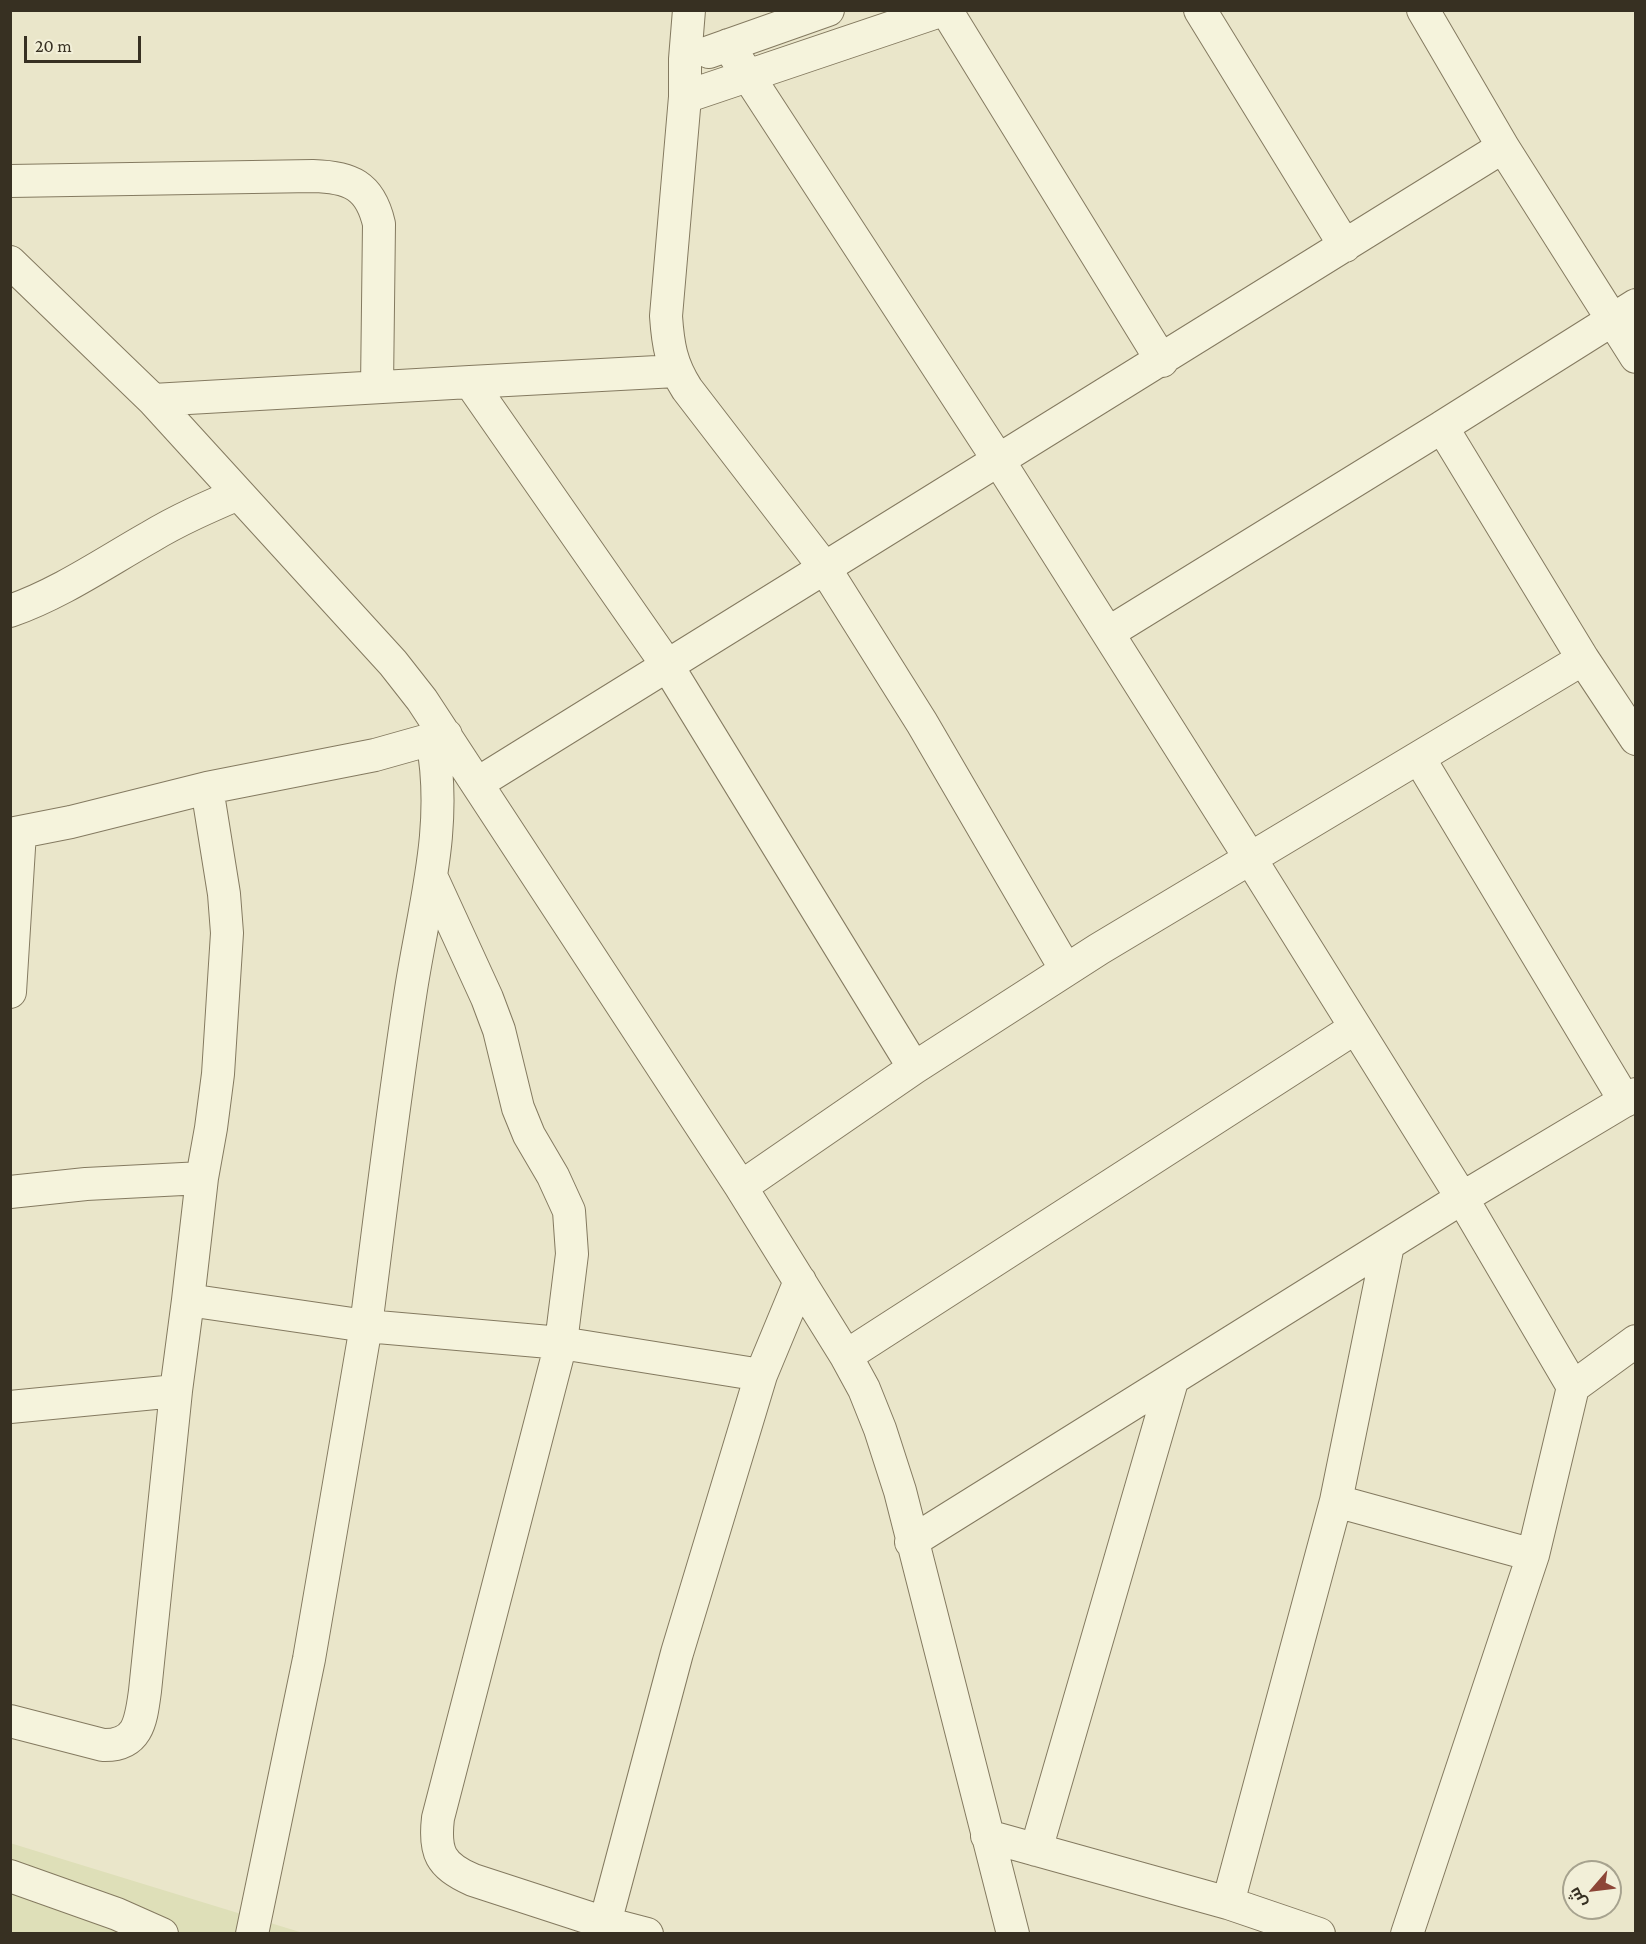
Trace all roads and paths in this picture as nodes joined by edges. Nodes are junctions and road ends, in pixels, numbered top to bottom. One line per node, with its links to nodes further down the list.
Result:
1 (689, 10): 7 (street)
2 (828, 10): 6 (street)
3 (944, 10): 8 (street); 16 (street)
4 (1200, 10): 12 (street)
5 (1423, 10): 10 (street)
6 (728, 45): 7 (street); 8 (street)
7 (685, 59): 9 (street)
8 (747, 76): 9 (street); 22 (street)
9 (685, 97): 17 (street)
10 (1503, 147): 12 (street); 14 (street)
11 (10, 180): 19 (street)
12 (1345, 246): 16 (street)
13 (10, 262): 20 (street)
14 (1624, 313): 15 (street); 21 (street)
15 (1635, 357)
16 (1162, 360): 22 (street)
17 (676, 371): 18 (street); 24 (street)
18 (470, 382): 19 (street); 28 (street)
19 (377, 387): 20 (street)
20 (153, 400): 23 (street)
21 (1442, 427): 26 (street); 27 (street)
22 (999, 461): 24 (street); 26 (street)
23 (238, 494): 25 (street); 29 (street)
24 (824, 567): 28 (street); 37 (street)
25 (10, 611)
26 (1108, 633): 35 (street)
27 (1583, 659): 30 (street); 31 (street)
28 (667, 665): 32 (street); 40 (street)
29 (439, 737): 32 (street); 33 (street); 36 (street)
30 (1635, 739)
31 (1419, 759): 35 (street); 41 (street)
32 (478, 783): 43 (street)
33 (207, 789): 34 (street); 42 (street)
34 (15, 833): 38 (street)
35 (1250, 858): 37 (street); 39 (street)
36 (432, 878): 49 (street); 51 (street)
37 (1066, 970): 40 (street)
38 (10, 992)
39 (1355, 1028): 45 (street); 52 (street)
40 (914, 1068): 43 (street)
41 (1630, 1098): 45 (street)
42 (202, 1178): 44 (street); 48 (street)
43 (741, 1187): 47 (street)
44 (10, 1192)
45 (1462, 1198): 46 (street); 55 (street)
46 (1388, 1245): 54 (street); 58 (street)
47 (800, 1281): 52 (street); 53 (street)
48 (189, 1300): 49 (street); 56 (street)
49 (366, 1326): 51 (street); 68 (street)
50 (1635, 1341): 55 (street)
51 (561, 1343): 53 (street); 66 (street)
52 (846, 1356): 59 (street)
53 (762, 1375): 66 (street)
54 (1172, 1381): 59 (street); 63 (street)
55 (1572, 1387): 60 (street)
56 (176, 1390): 57 (street); 61 (street)
57 (10, 1407)
58 (1336, 1501): 60 (street); 65 (street)
59 (911, 1542): 62 (street)
60 (1533, 1555): 72 (street)
61 (10, 1721)
62 (987, 1836): 63 (street); 70 (street)
63 (1036, 1850): 65 (street)
64 (10, 1876): 67 (street)
65 (1228, 1903): 71 (street)
66 (605, 1923): 69 (street)
67 (162, 1934)
68 (252, 1934)
69 (647, 1934)
70 (1012, 1934)
71 (1319, 1934)
72 (1407, 1934)

